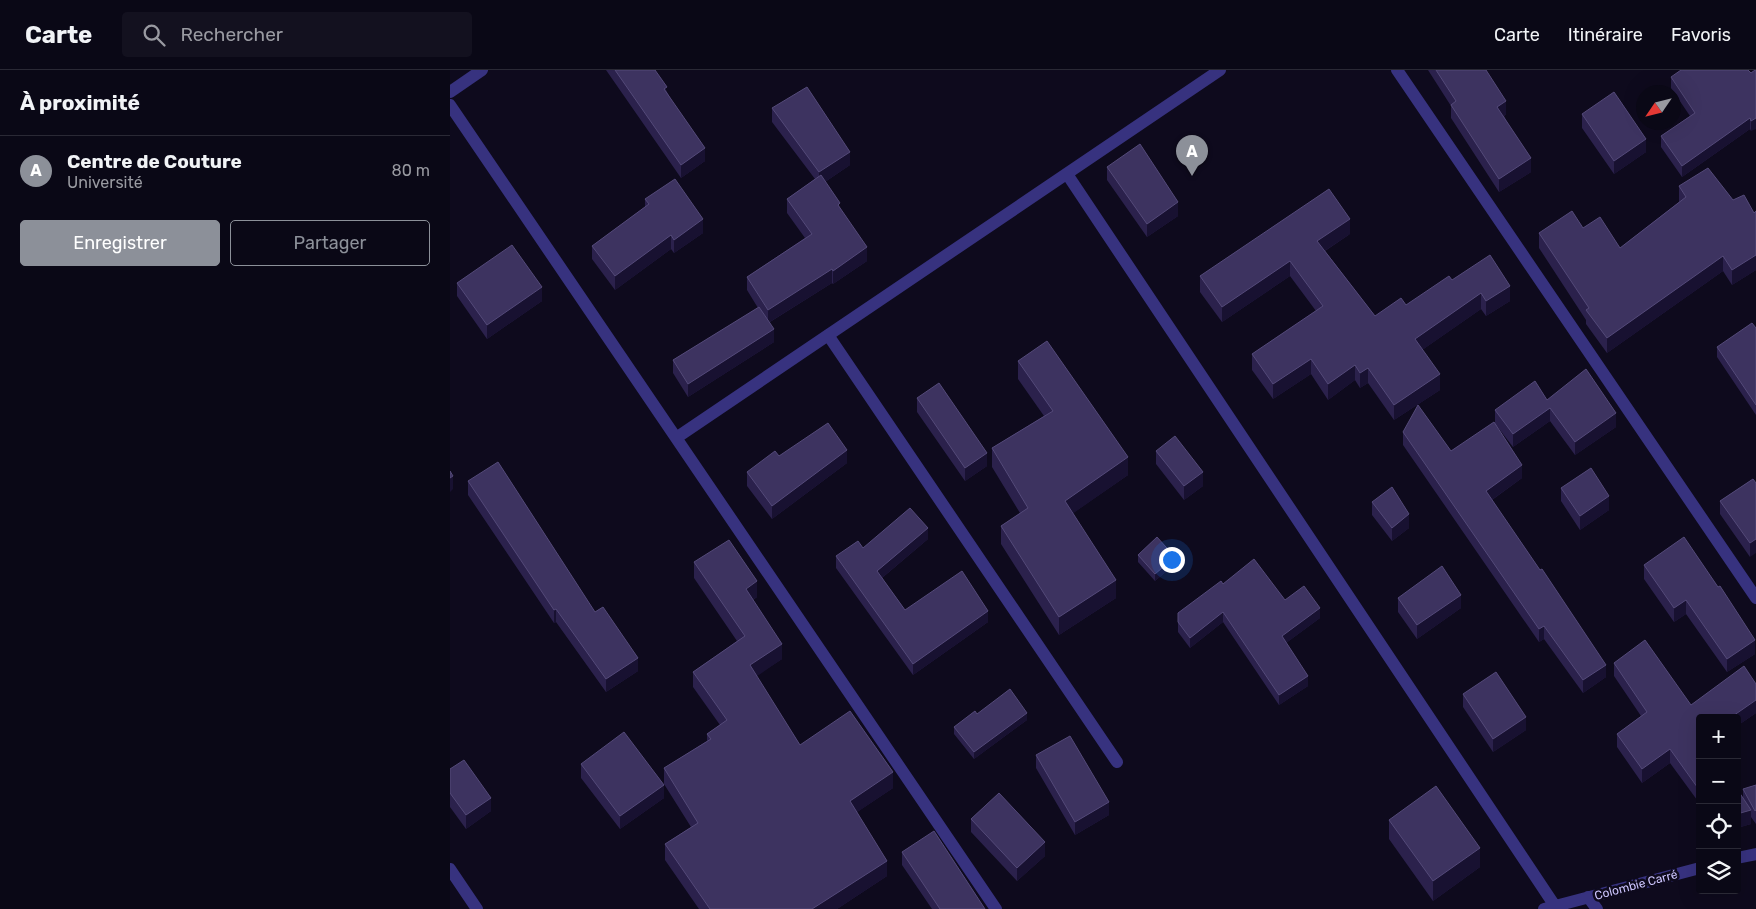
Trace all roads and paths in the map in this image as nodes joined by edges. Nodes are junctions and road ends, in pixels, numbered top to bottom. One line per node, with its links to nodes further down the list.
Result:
1 (482, 70): 4 (street)
2 (1220, 70): 6 (street)
3 (1397, 70): 9 (street)
4 (450, 92)
5 (450, 105): 8 (street)
6 (1067, 174): 7 (street); 16 (street)
7 (828, 334): 8 (street); 10 (street)
8 (676, 438): 18 (street)
9 (1756, 598)
10 (1117, 762)
11 (1756, 854): 12 (street)
12 (1741, 857)
13 (450, 869): 17 (street)
14 (1696, 869): 15 (street, Colombie Carré)
15 (1588, 897): 16 (street, Colombie Carré); 19 (street)
16 (1549, 908)
17 (477, 909)
18 (996, 909)
19 (1597, 909)

